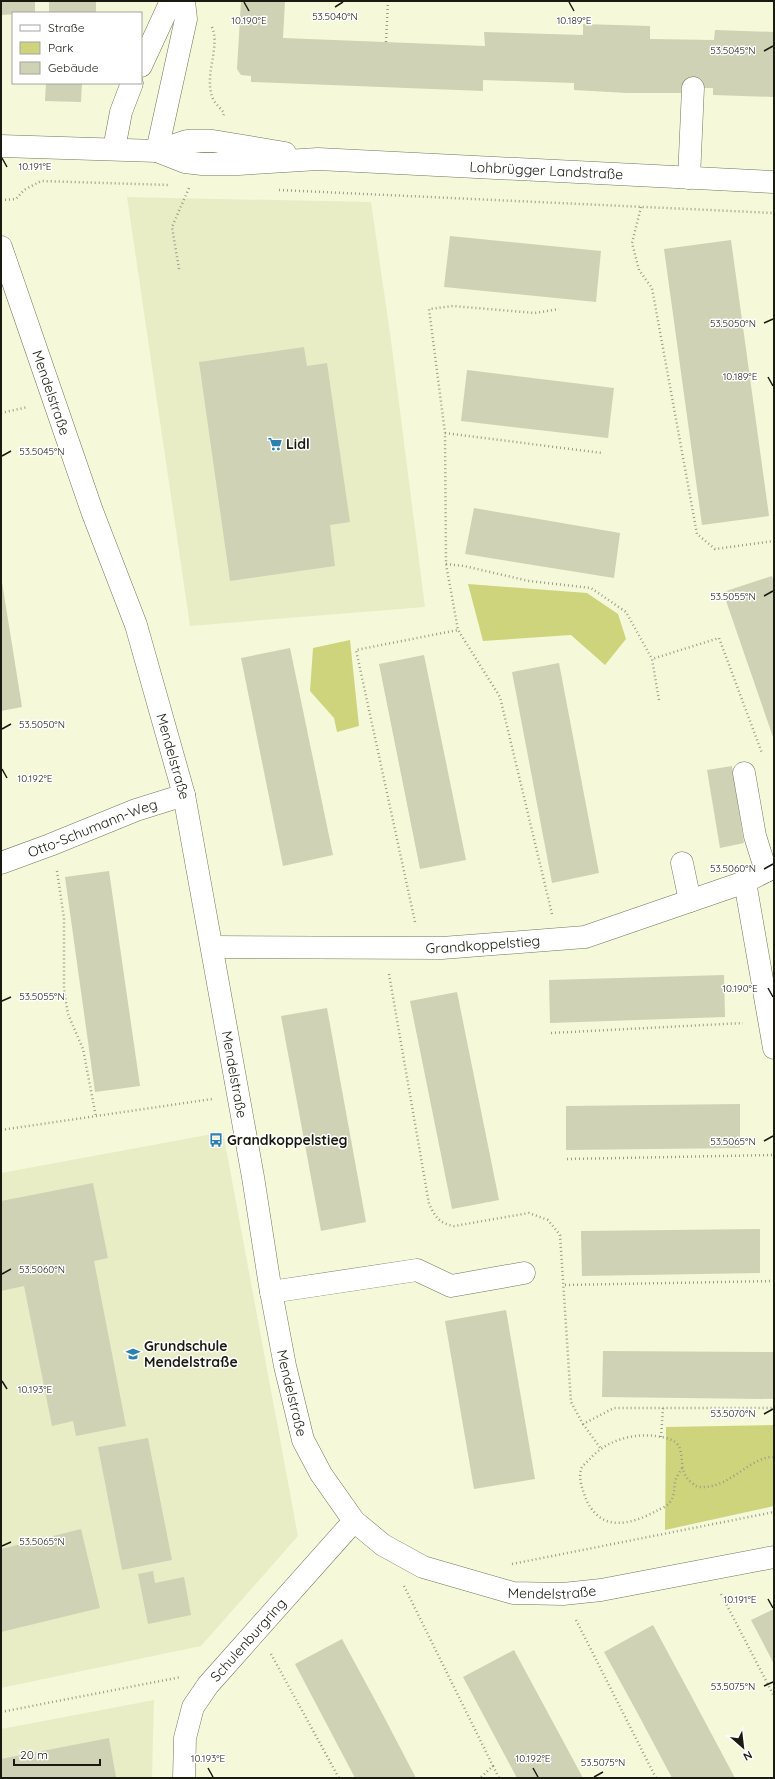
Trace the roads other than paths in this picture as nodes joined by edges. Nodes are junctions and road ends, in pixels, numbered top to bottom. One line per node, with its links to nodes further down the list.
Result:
1 (171, 1): 3 (street)
2 (184, 1): 8 (street)
3 (142, 64)
4 (132, 84): 7 (street)
5 (693, 88): 10 (street)
6 (1, 146): 7 (street, Lohbrügger Landstraße)
7 (114, 149): 8 (street, Lohbrügger Landstraße)
8 (157, 151): 9 (street, Lohbrügger Landstraße); 9 (street, Lohbrügger Landstraße)
9 (318, 160): 10 (street, Lohbrügger Landstraße)
10 (689, 178): 11 (street, Lohbrügger Landstraße)
11 (774, 182)
12 (1, 247): 14 (street, Mendelstraße)
13 (744, 773): 17 (street)
14 (184, 794): 15 (street, Otto-Schumann-Weg); 20 (street, Mendelstraße)
15 (1, 863)
16 (682, 863): 19 (street)
17 (770, 869): 18 (street, Grandkoppelstieg)
18 (745, 882): 19 (street, Grandkoppelstieg); 21 (street)
19 (690, 901): 20 (street, Grandkoppelstieg)
20 (212, 947): 24 (street, Mendelstraße)
21 (771, 1019): 22 (street)
22 (774, 1048)
23 (524, 1273): 24 (street)
24 (271, 1292): 25 (street, Mendelstraße)
25 (354, 1521): 26 (street, Mendelstraße); 27 (street, Schulenburgring)
26 (774, 1556)
27 (184, 1778)

